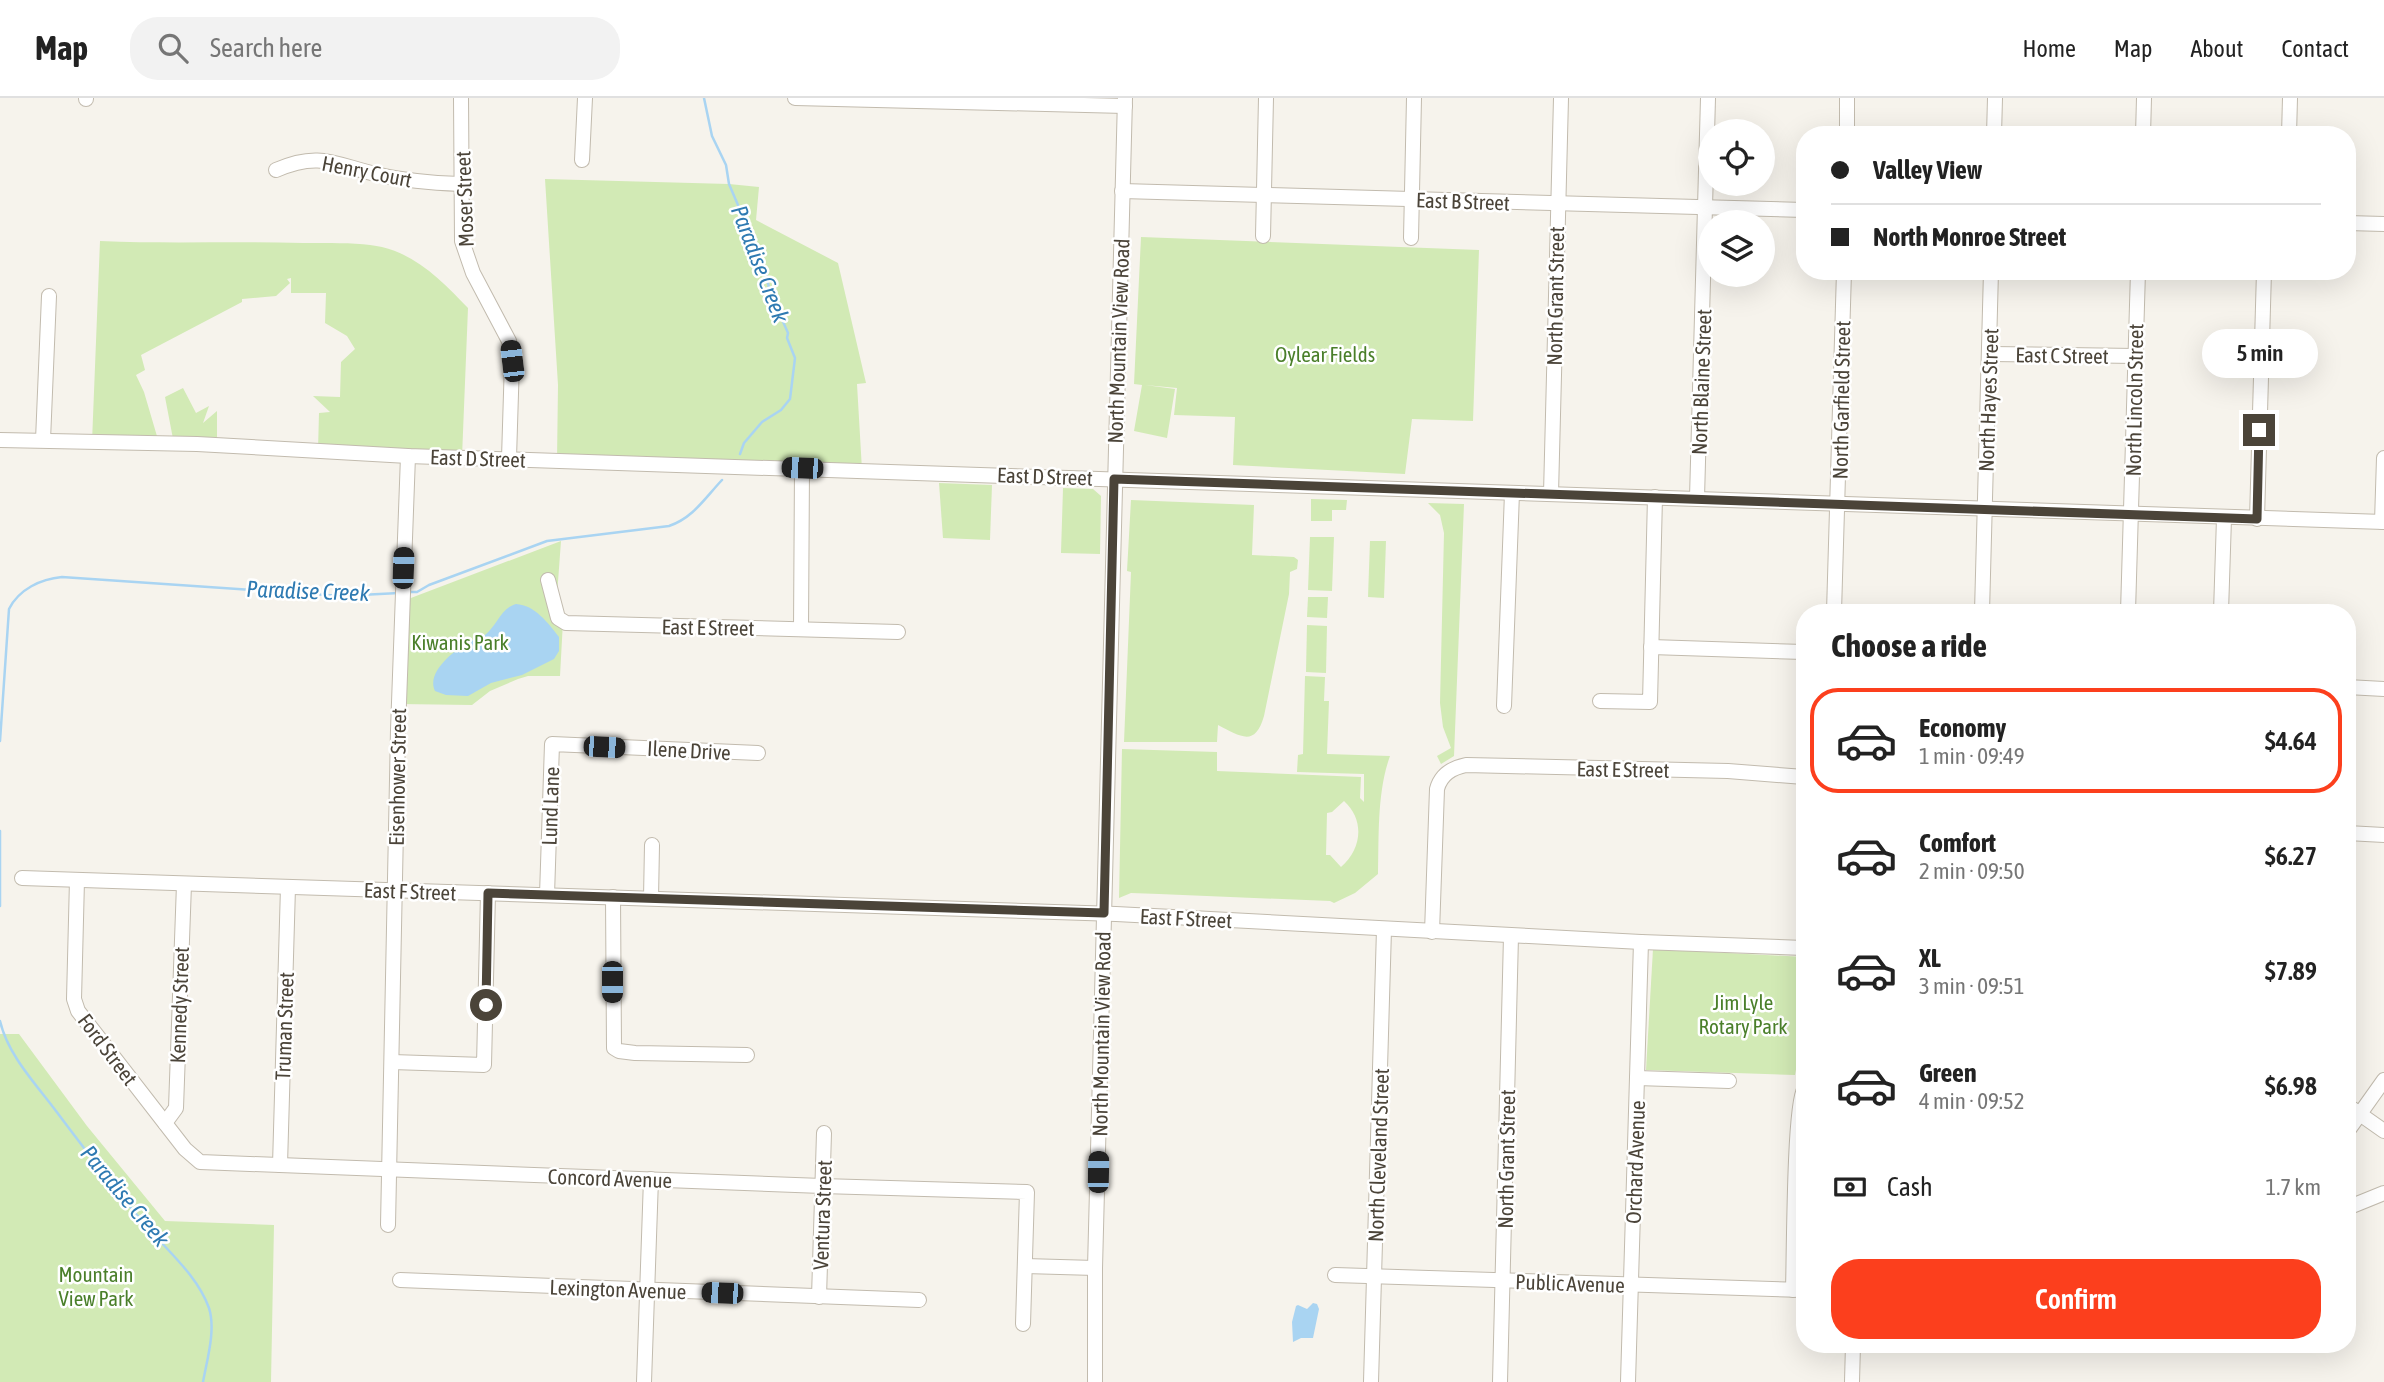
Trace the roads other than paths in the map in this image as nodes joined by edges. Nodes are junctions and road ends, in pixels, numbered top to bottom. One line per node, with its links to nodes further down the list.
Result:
1 (461, 98): 19 (street, Moser Street)
2 (586, 98): 17 (street)
3 (795, 98): 12 (street)
4 (1266, 98): 21 (street)
5 (1414, 98): 22 (street)
6 (1561, 98): 23 (street, North Grant Street)
7 (1708, 98): 24 (street, North Blaine Street)
8 (1847, 98): 13 (street)
9 (1995, 98): 14 (street)
10 (2144, 98): 15 (street)
11 (2290, 98): 16 (street)
12 (1125, 102): 20 (street, North Mountain View Road)
13 (1847, 126)
14 (1994, 126)
15 (2143, 126)
16 (2289, 126)
17 (582, 160)
18 (276, 170): 19 (street, Henry Court)
19 (460, 184): 40 (street, Moser Street)
20 (1122, 191): 21 (street, East B Street); 43 (street, North Mountain View Road)
21 (1264, 195): 22 (street, East B Street); 28 (street)
22 (1412, 199): 23 (street, East B Street); 29 (street)
23 (1557, 204): 24 (street, East B Street); 45 (street, North Grant Street)
24 (1707, 207): 25 (street, East B Street); 47 (street, North Blaine Street)
25 (1796, 210)
26 (2356, 223): 27 (street)
27 (2384, 223)
28 (1263, 236)
29 (1411, 238)
30 (1844, 280): 48 (street, North Garfield Street)
31 (1991, 280): 35 (street, North Hayes Street)
32 (2138, 280): 36 (street, North Lincoln Street)
33 (2264, 280): 52 (street)
34 (49, 296): 38 (street)
35 (1990, 354): 36 (street, East C Street); 49 (street, North Hayes Street)
36 (2135, 356): 50 (street, North Lincoln Street)
37 (0, 440): 38 (street, East D Street)
38 (43, 440): 39 (street, East D Street)
39 (408, 456): 40 (street, East D Street); 77 (street, Eisenhower Street)
40 (509, 458): 42 (street, East D Street)
41 (2384, 458): 53 (street)
42 (802, 468): 43 (street, East D Street); 59 (street)
43 (1114, 479): 44 (street, East D Street); 82 (street, North Mountain View Road)
44 (1512, 493): 45 (street, East D Street); 66 (street)
45 (1551, 494): 46 (street, East D Street)
46 (1656, 497): 47 (street, East D Street); 61 (street)
47 (1697, 498): 48 (street, East D Street)
48 (1838, 504): 49 (street, East D Street); 55 (street, North Garfield Street)
49 (1984, 510): 50 (street, East D Street); 56 (street, North Hayes Street)
50 (2131, 515): 51 (street, East D Street); 57 (street, North Lincoln Street)
51 (2224, 518): 52 (street, East D Street); 58 (street)
52 (2257, 519): 53 (street, East D Street)
53 (2383, 522)
54 (548, 580): 59 (street, East E Street)
55 (1834, 604)
56 (1982, 604)
57 (2128, 604)
58 (2221, 604)
59 (801, 629): 60 (street, East E Street)
60 (898, 632)
61 (1651, 647): 62 (street); 65 (street)
62 (1796, 652)
63 (2356, 687): 64 (street)
64 (2384, 689)
65 (1600, 701)
66 (1504, 706)
67 (579, 745): 68 (street, Ilene Drive); 79 (street, Lund Lane)
68 (758, 754)
69 (1796, 776): 84 (street, East E Street)
70 (2356, 833): 71 (street)
71 (2384, 835)
72 (652, 845): 81 (street)
73 (22, 878): 74 (street, East F Street)
74 (77, 880): 75 (street, East F Street); 96 (street, Ford Street)
75 (184, 884): 76 (street, East F Street); 96 (street, Kennedy Street)
76 (288, 887): 77 (street, East F Street); 100 (street, Truman Street)
77 (395, 890): 78 (street, East F Street); 89 (street, Eisenhower Street)
78 (488, 893): 79 (street, East F Street); 89 (street)
79 (547, 895): 80 (street, East F Street)
80 (612, 897): 81 (street, East F Street); 88 (street)
81 (651, 898): 82 (street, East F Street)
82 (1104, 913): 83 (street, East F Street); 108 (street, North Mountain View Road)
83 (1384, 929): 84 (street, East F Street); 110 (street, North Cleveland Street)
84 (1432, 932): 85 (street, East F Street)
85 (1511, 936): 86 (street, East F Street); 112 (street, North Grant Street)
86 (1641, 942): 87 (street, East F Street); 90 (street, Orchard Avenue)
87 (1796, 948)
88 (747, 1055)
89 (392, 1062): 101 (street, Eisenhower Street)
90 (1637, 1078): 92 (street); 113 (street, Orchard Avenue)
91 (2384, 1080): 94 (street)
92 (1729, 1081)
93 (2356, 1111): 94 (street)
94 (2361, 1115): 95 (street); 97 (street)
95 (2356, 1121)
96 (165, 1123): 99 (street, Ford Street)
97 (2384, 1131)
98 (824, 1133): 103 (street, Ventura Street)
99 (194, 1157): 100 (street, Concord Avenue)
100 (280, 1165): 101 (street, Concord Avenue)
101 (390, 1170): 102 (street, Concord Avenue); 106 (street, Eisenhower Street)
102 (650, 1179): 103 (street, Concord Avenue); 114 (street)
103 (822, 1186): 107 (street, Concord Avenue); 116 (street, Ventura Street)
104 (2384, 1193): 105 (street)
105 (2356, 1204)
106 (388, 1225)
107 (1025, 1266): 108 (street); 118 (street)
108 (1095, 1268): 121 (street, North Mountain View Road)
109 (1335, 1275): 110 (street, Public Avenue)
110 (1375, 1277): 112 (street, Public Avenue); 122 (street, North Cleveland Street)
111 (400, 1280): 114 (street, Lexington Avenue)
112 (1503, 1280): 113 (street, Public Avenue); 123 (street, North Grant Street)
113 (1631, 1284): 115 (street, Public Avenue); 124 (street, Orchard Avenue)
114 (648, 1289): 116 (street, Lexington Avenue); 120 (street)
115 (1796, 1290)
116 (820, 1297): 117 (street, Lexington Avenue)
117 (919, 1300)
118 (1023, 1324)
119 (1853, 1353): 125 (street)
120 (644, 1382)
121 (1095, 1382)
122 (1371, 1382)
123 (1500, 1382)
124 (1628, 1382)
125 (1852, 1382)

